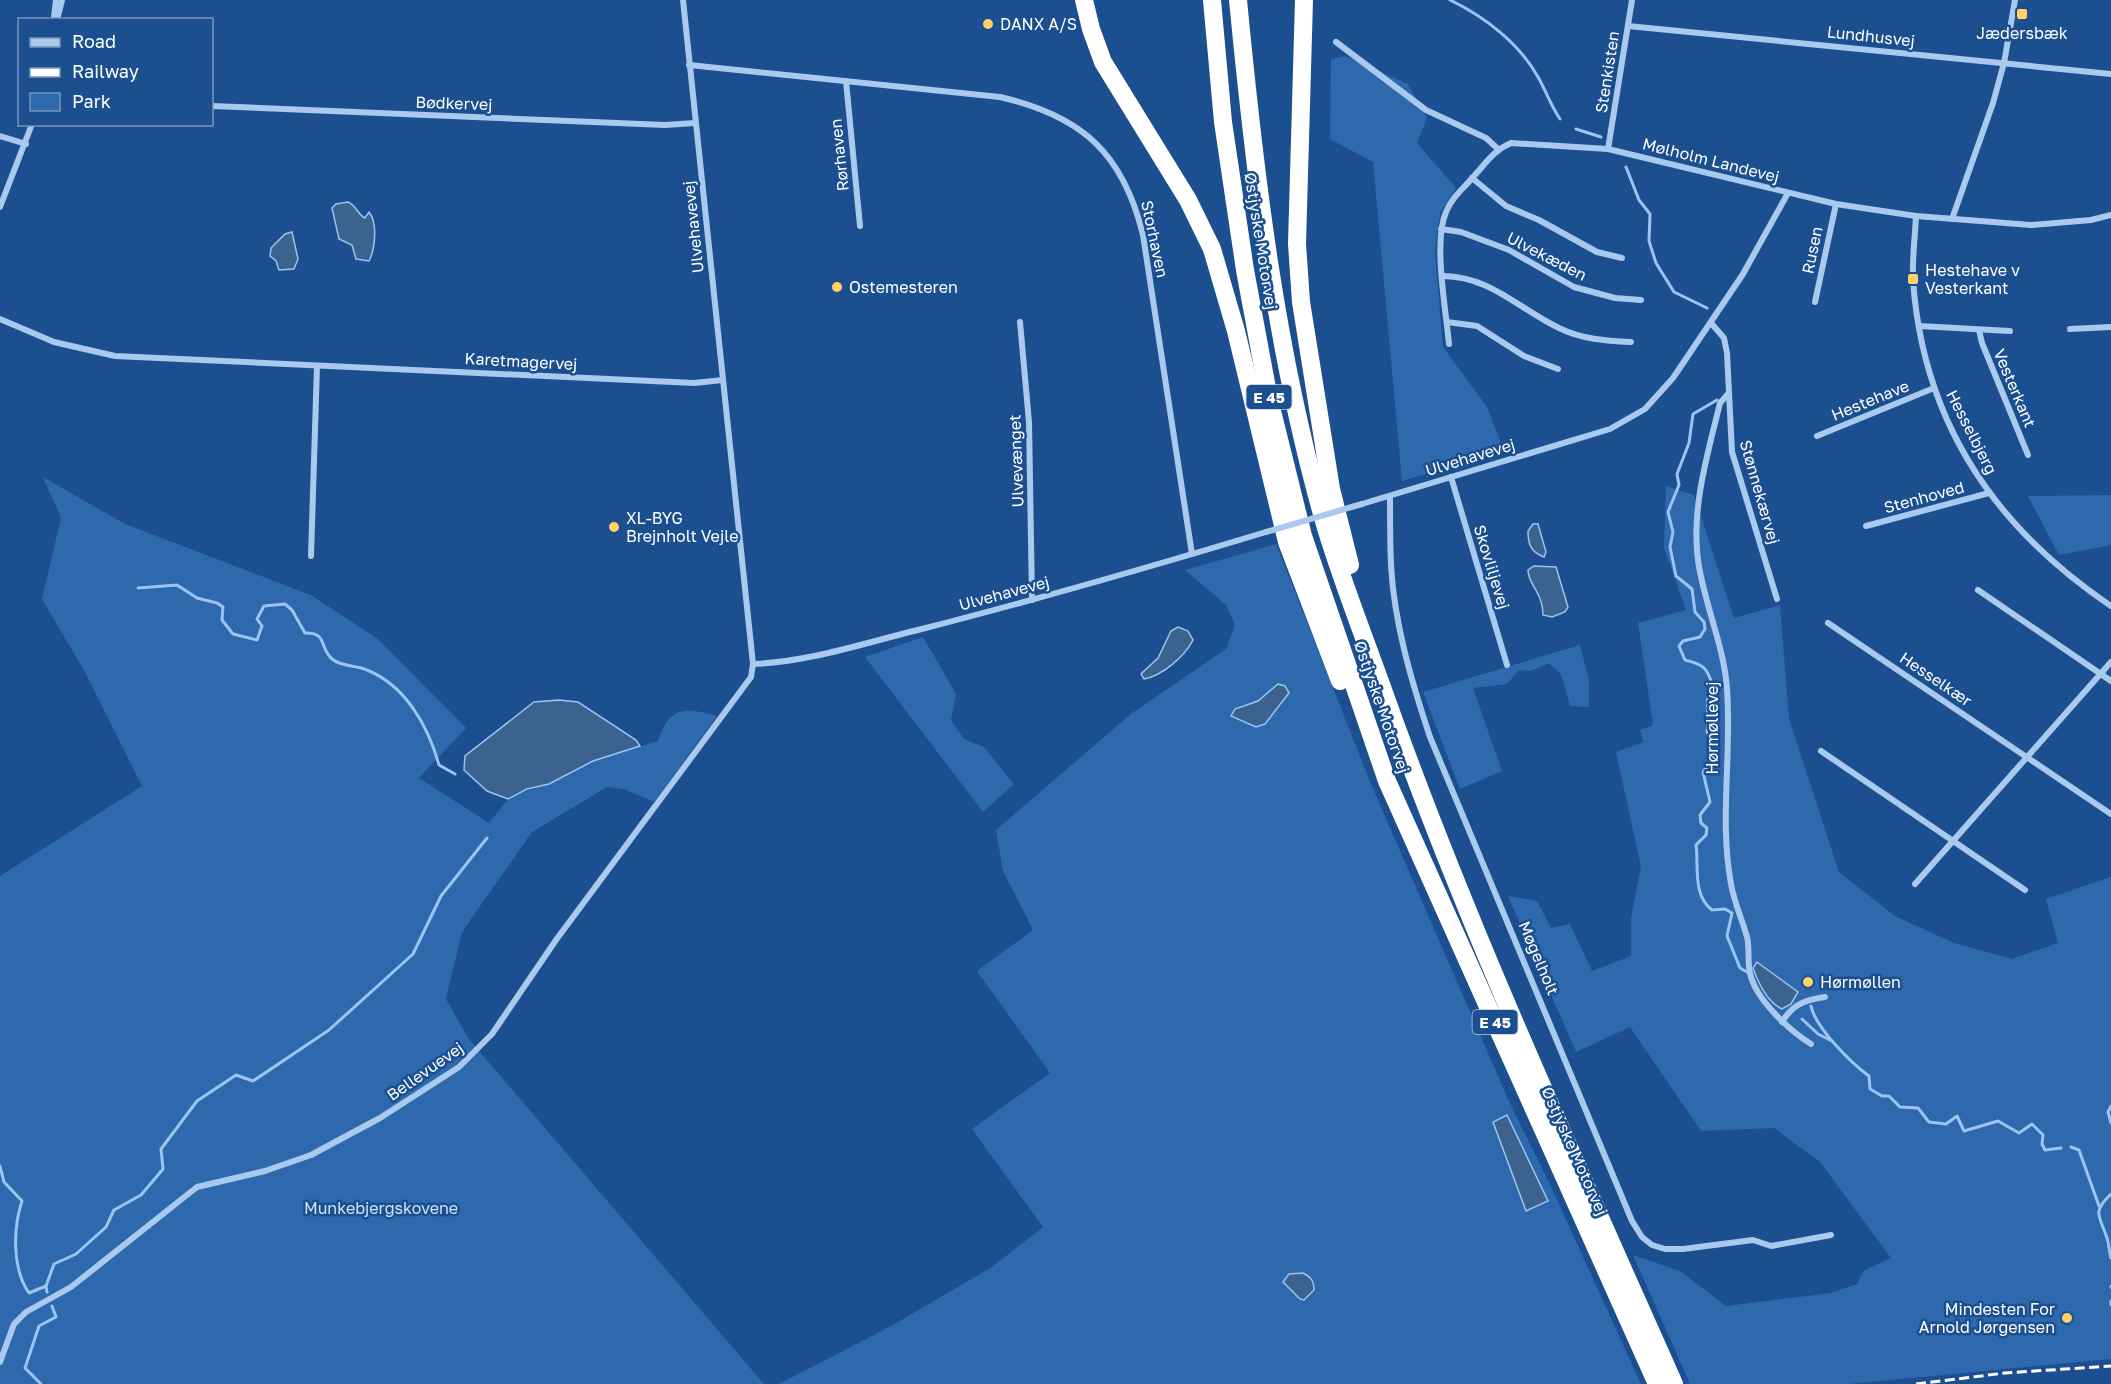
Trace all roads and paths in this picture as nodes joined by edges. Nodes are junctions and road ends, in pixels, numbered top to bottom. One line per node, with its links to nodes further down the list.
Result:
1 (56, 0): 10 (street)
2 (62, 0): 11 (street)
3 (683, 0): 15 (street, Ulvehavevej)
4 (1084, 0): 75 (highway)
5 (1212, 0): 75 (highway, Østjyske Motorvej / E 45)
6 (1238, 0): 71 (highway, Østjyske Motorvej / E 45)
7 (1304, 0): 71 (highway)
8 (1632, 0): 12 (street, Stenkisten)
9 (2015, 0): 14 (street)
10 (55, 18)
11 (56, 18)
12 (1628, 26): 14 (street, Lundhusvej); 24 (street, Stenkisten)
13 (1336, 42): 23 (street)
14 (2004, 63): 16 (street, Lundhusvej); 31 (street)
15 (689, 64): 17 (street, Storhaven); 19 (street, Ulvehavevej)
16 (2111, 74)
17 (846, 81): 32 (street, Rørhaven); 60 (street, Storhaven)
18 (213, 106): 19 (street, Bødkervej)
19 (695, 123): 51 (street, Ulvehavevej)
20 (31, 126): 22 (street)
21 (0, 136): 22 (street)
22 (26, 144): 28 (street)
23 (1498, 148): 24 (street, Mølholm Landevej); 25 (street)
24 (1608, 149): 26 (street, Mølholm Landevej)
25 (1472, 178): 33 (street); 34 (street, Ulvekæden)
26 (1788, 193): 27 (street, Mølholm Landevej); 41 (street, Ulvehavevej)
27 (1836, 204): 30 (street, Mølholm Landevej); 37 (street, Rusen)
28 (0, 207)
29 (2111, 215): 31 (street, Mølholm Landevej)
30 (1916, 216): 31 (street, Mølholm Landevej); 42 (street, Hesselbjerg)
31 (1952, 219)
32 (860, 226)
33 (1441, 229): 35 (street); 36 (street, Ulvekæden)
34 (1622, 258)
35 (1443, 276): 40 (street); 47 (street)
36 (1641, 300)
37 (1815, 302)
38 (0, 319): 49 (street, Karetmagervej)
39 (1020, 322): 64 (street, Ulvevænget)
40 (1447, 322): 48 (street); 50 (street)
41 (1711, 323): 53 (street, Stønnekærvej); 56 (street, Ulvehavevej)
42 (1920, 326): 45 (street, Vesterkant); 52 (street, Hesselbjerg)
43 (2111, 327): 44 (street)
44 (2070, 329)
45 (1979, 330): 46 (street, Vesterkant); 55 (street, Vesterkant)
46 (2010, 331)
47 (1631, 342)
48 (1449, 344)
49 (317, 366): 51 (street, Karetmagervej); 61 (street)
50 (1558, 369)
51 (723, 381): 68 (street, Ulvehavevej)
52 (1934, 388): 54 (street, Hestehave); 57 (street, Hesselbjerg)
53 (1728, 394): 63 (street, Stønnekærvej); 81 (street, Hørmøllevej)
54 (1817, 436)
55 (2028, 455)
56 (1451, 477): 58 (street, Ulvehavevej); 69 (street, Skovliljevej)
57 (1989, 493): 59 (street, Stenhoved); 65 (street, Hesselbjerg)
58 (1390, 495): 60 (street, Ulvehavevej, bridge); 83 (street, Møgelholt)
59 (1866, 526)
60 (1192, 554): 64 (street, Ulvehavevej)
61 (311, 556)
62 (1978, 590): 70 (street)
63 (1777, 599)
64 (1032, 600): 68 (street, Ulvehavevej)
65 (2111, 606)
66 (1828, 623): 74 (street, Hesselkær)
67 (2111, 662): 70 (street)
68 (753, 664): 85 (street, Bellevuevej)
69 (1507, 665)
70 (2102, 675): 72 (street); 74 (street)
71 (1378, 678): 84 (highway, Østjyske Motorvej / E 45)
72 (2111, 681)
73 (1821, 751): 77 (street)
74 (2028, 758): 76 (street, Hesselkær); 77 (street)
75 (1387, 781): 84 (highway, Østjyske Motorvej / E 45)
76 (2111, 814)
77 (1952, 841): 78 (street); 79 (street)
78 (1915, 884)
79 (2025, 890)
80 (1825, 997): 81 (street)
81 (1782, 1022): 82 (street, Hørmøllevej)
82 (1810, 1044)
83 (1831, 1235)
84 (1610, 1259): 86 (highway, Østjyske Motorvej / E 45); 87 (highway, Østjyske Motorvej / E 45)
85 (0, 1362)
86 (1657, 1384)
87 (1674, 1384)

